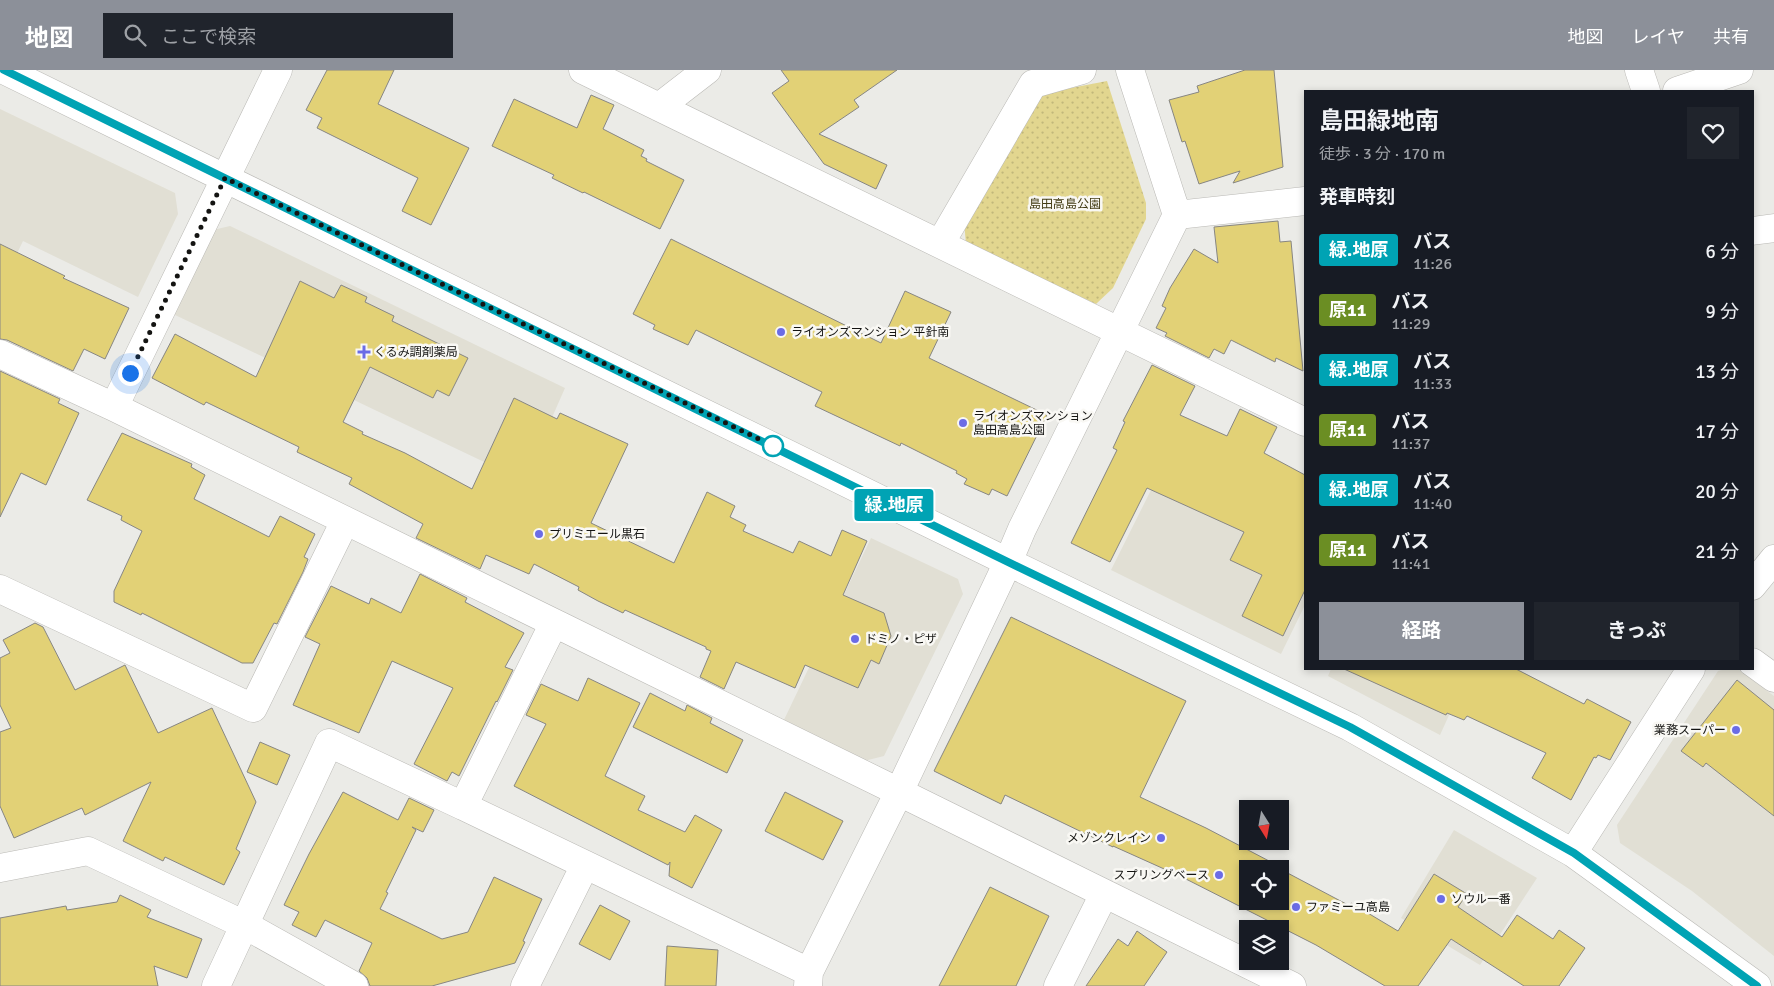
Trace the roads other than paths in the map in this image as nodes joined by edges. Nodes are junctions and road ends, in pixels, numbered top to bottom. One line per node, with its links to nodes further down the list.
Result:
1 (4, 70): 12 (street)
2 (278, 70): 12 (street)
3 (583, 70): 11 (street)
4 (707, 70): 11 (street)
5 (1082, 70): 17 (street)
6 (1130, 70): 14 (street)
7 (1639, 70): 9 (street)
8 (1739, 70): 10 (street)
9 (1646, 90)
10 (1680, 90)
11 (659, 107): 17 (street)
12 (225, 178): 20 (street); 24 (street)
13 (1304, 201): 14 (street)
14 (1177, 215): 18 (street)
15 (1774, 228): 16 (street)
16 (1754, 231)
17 (940, 244): 18 (street)
18 (1119, 332): 21 (street); 24 (street)
19 (0, 354): 20 (street)
20 (114, 407): 22 (street)
21 (1304, 422)
22 (344, 521): 26 (street); 27 (street)
23 (1774, 559): 25 (street)
24 (1008, 562): 31 (street); 33 (street)
25 (1754, 584)
26 (0, 589)
27 (554, 623): 31 (street); 32 (street)
28 (1754, 663): 30 (street)
29 (1690, 670): 33 (street)
30 (1774, 678)
31 (898, 792): 36 (street); 38 (street)
32 (464, 806): 34 (street); 37 (street)
33 (1574, 853): 44 (street)
34 (585, 865): 38 (street); 41 (street)
35 (0, 868): 37 (street)
36 (1104, 894): 42 (street); 43 (street)
37 (245, 925): 39 (street); 40 (street)
38 (808, 979)
39 (216, 986)
40 (354, 986)
41 (525, 986)
42 (1058, 986)
43 (1292, 986)
44 (1757, 986)

